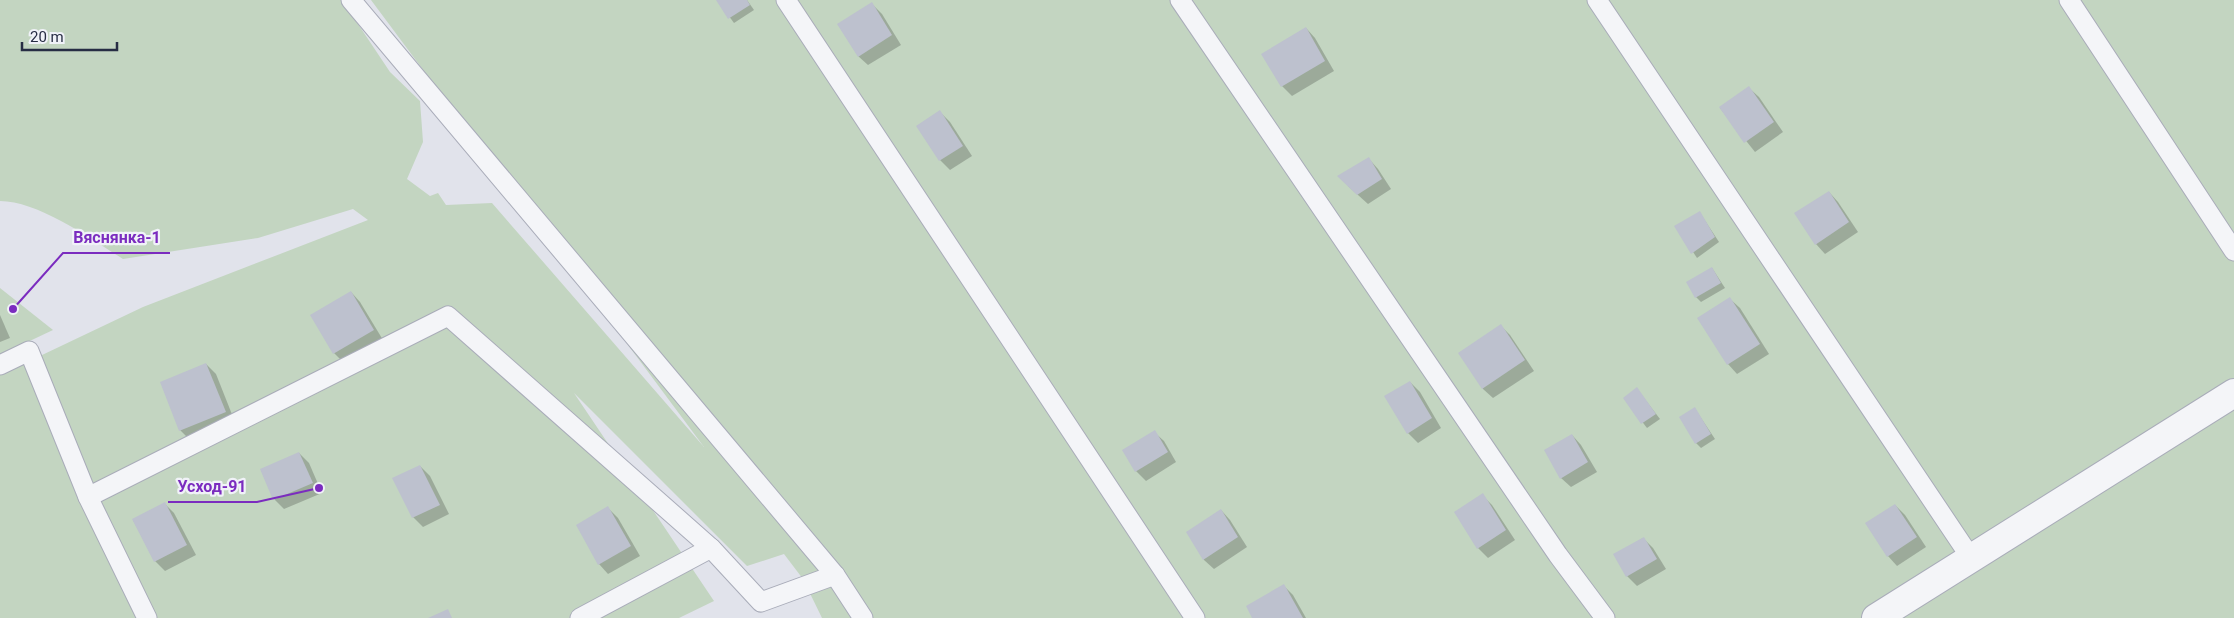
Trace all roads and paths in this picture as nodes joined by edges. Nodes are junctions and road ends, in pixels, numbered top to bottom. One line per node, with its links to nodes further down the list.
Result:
1 (352, 0): 12 (lane)
2 (786, 0): 16 (lane)
3 (1180, 0): 17 (lane)
4 (1598, 0): 11 (lane)
5 (2069, 0): 6 (lane)
6 (2234, 251)
7 (0, 365): 9 (lane)
8 (2234, 393): 11 (street)
9 (88, 497): 10 (lane); 13 (lane)
10 (711, 548): 12 (lane); 14 (lane)
11 (1971, 558): 18 (street)
12 (835, 575): 15 (lane)
13 (147, 618)
14 (580, 618)
15 (863, 618)
16 (1195, 618)
17 (1605, 618)
18 (1876, 618)

